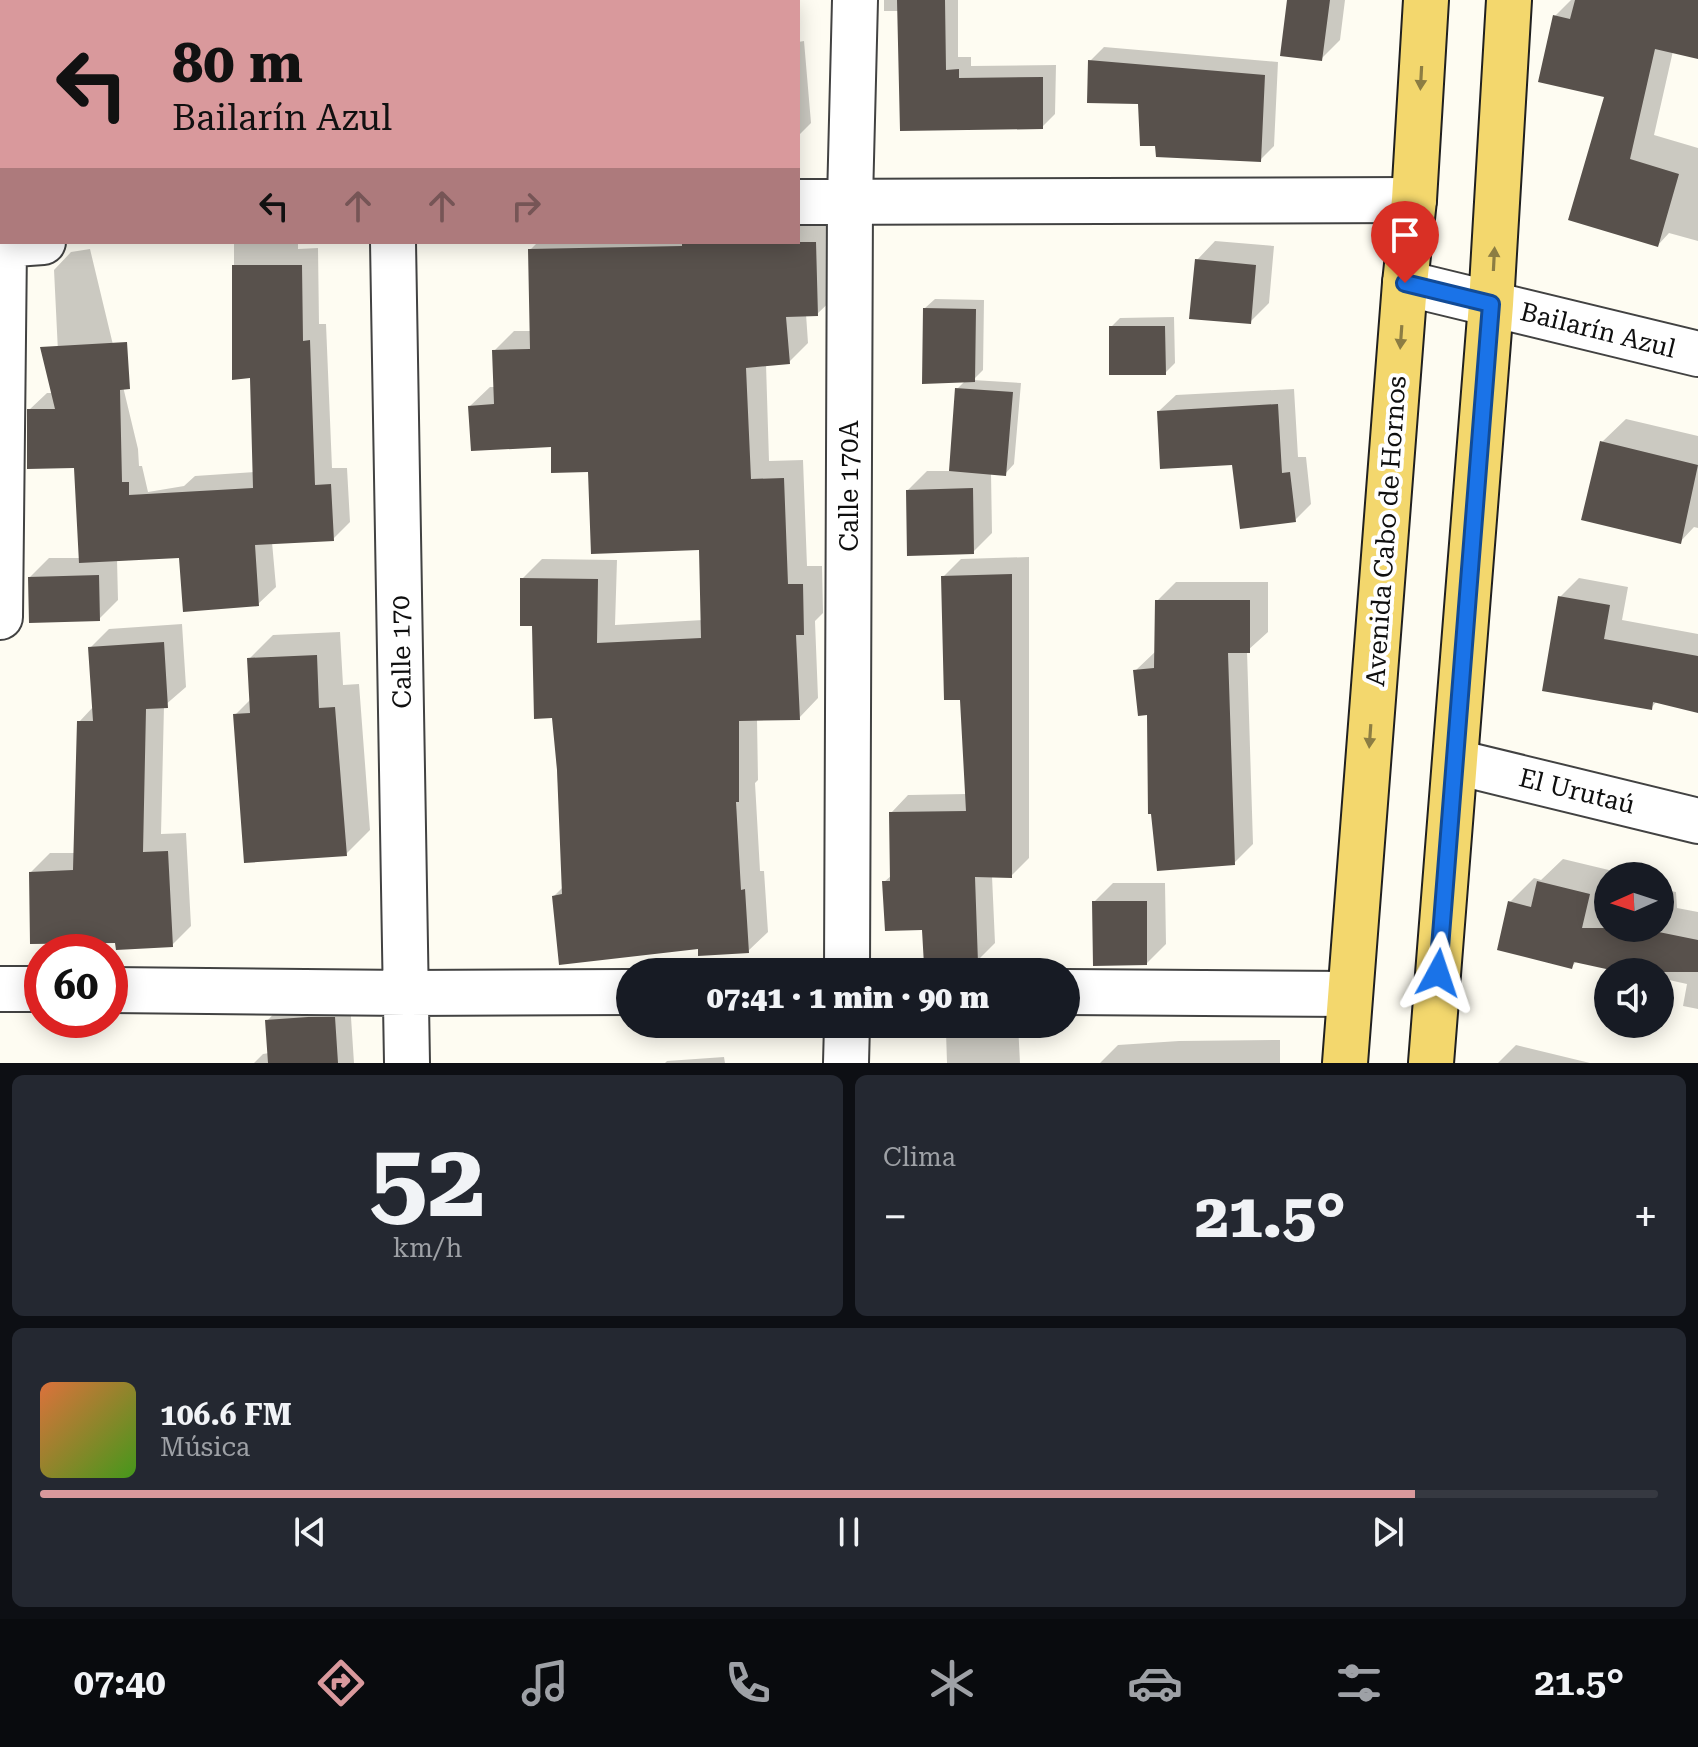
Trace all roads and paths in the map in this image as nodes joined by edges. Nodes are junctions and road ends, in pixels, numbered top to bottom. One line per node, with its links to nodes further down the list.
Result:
1 (855, 0): 4 (street, Calle 170A)
2 (1426, 0): 5 (main road, Avenida Cabo de Hornos, one-way to 5)
3 (1509, 0): 10 (main road, one-way to 3)
4 (850, 200): 5 (street); 6 (street); 15 (street, Calle 170A)
5 (1414, 200): 9 (main road, Avenida Cabo de Hornos)
6 (800, 202)
7 (16, 244): 12 (street)
8 (393, 244): 21 (street, Calle 170)
9 (1405, 283): 10 (street, Bailarín Azul); 22 (main road, Avenida Cabo de Hornos, one-way to 22)
10 (1491, 304): 11 (street, Bailarín Azul); 13 (main road)
11 (1698, 354)
12 (0, 617)
13 (1456, 762): 14 (street, El Urutaú); 27 (main road)
14 (1698, 821)
15 (847, 958)
16 (0, 989): 17 (street)
17 (24, 989)
18 (128, 990): 21 (street)
19 (616, 992): 21 (street)
20 (1080, 992): 22 (street)
21 (407, 993): 24 (street, Calle 170)
22 (1350, 994): 26 (main road, Avenida Cabo de Hornos)
23 (847, 1038): 25 (street)
24 (407, 1063)
25 (846, 1063)
26 (1345, 1063)
27 (1431, 1063)

